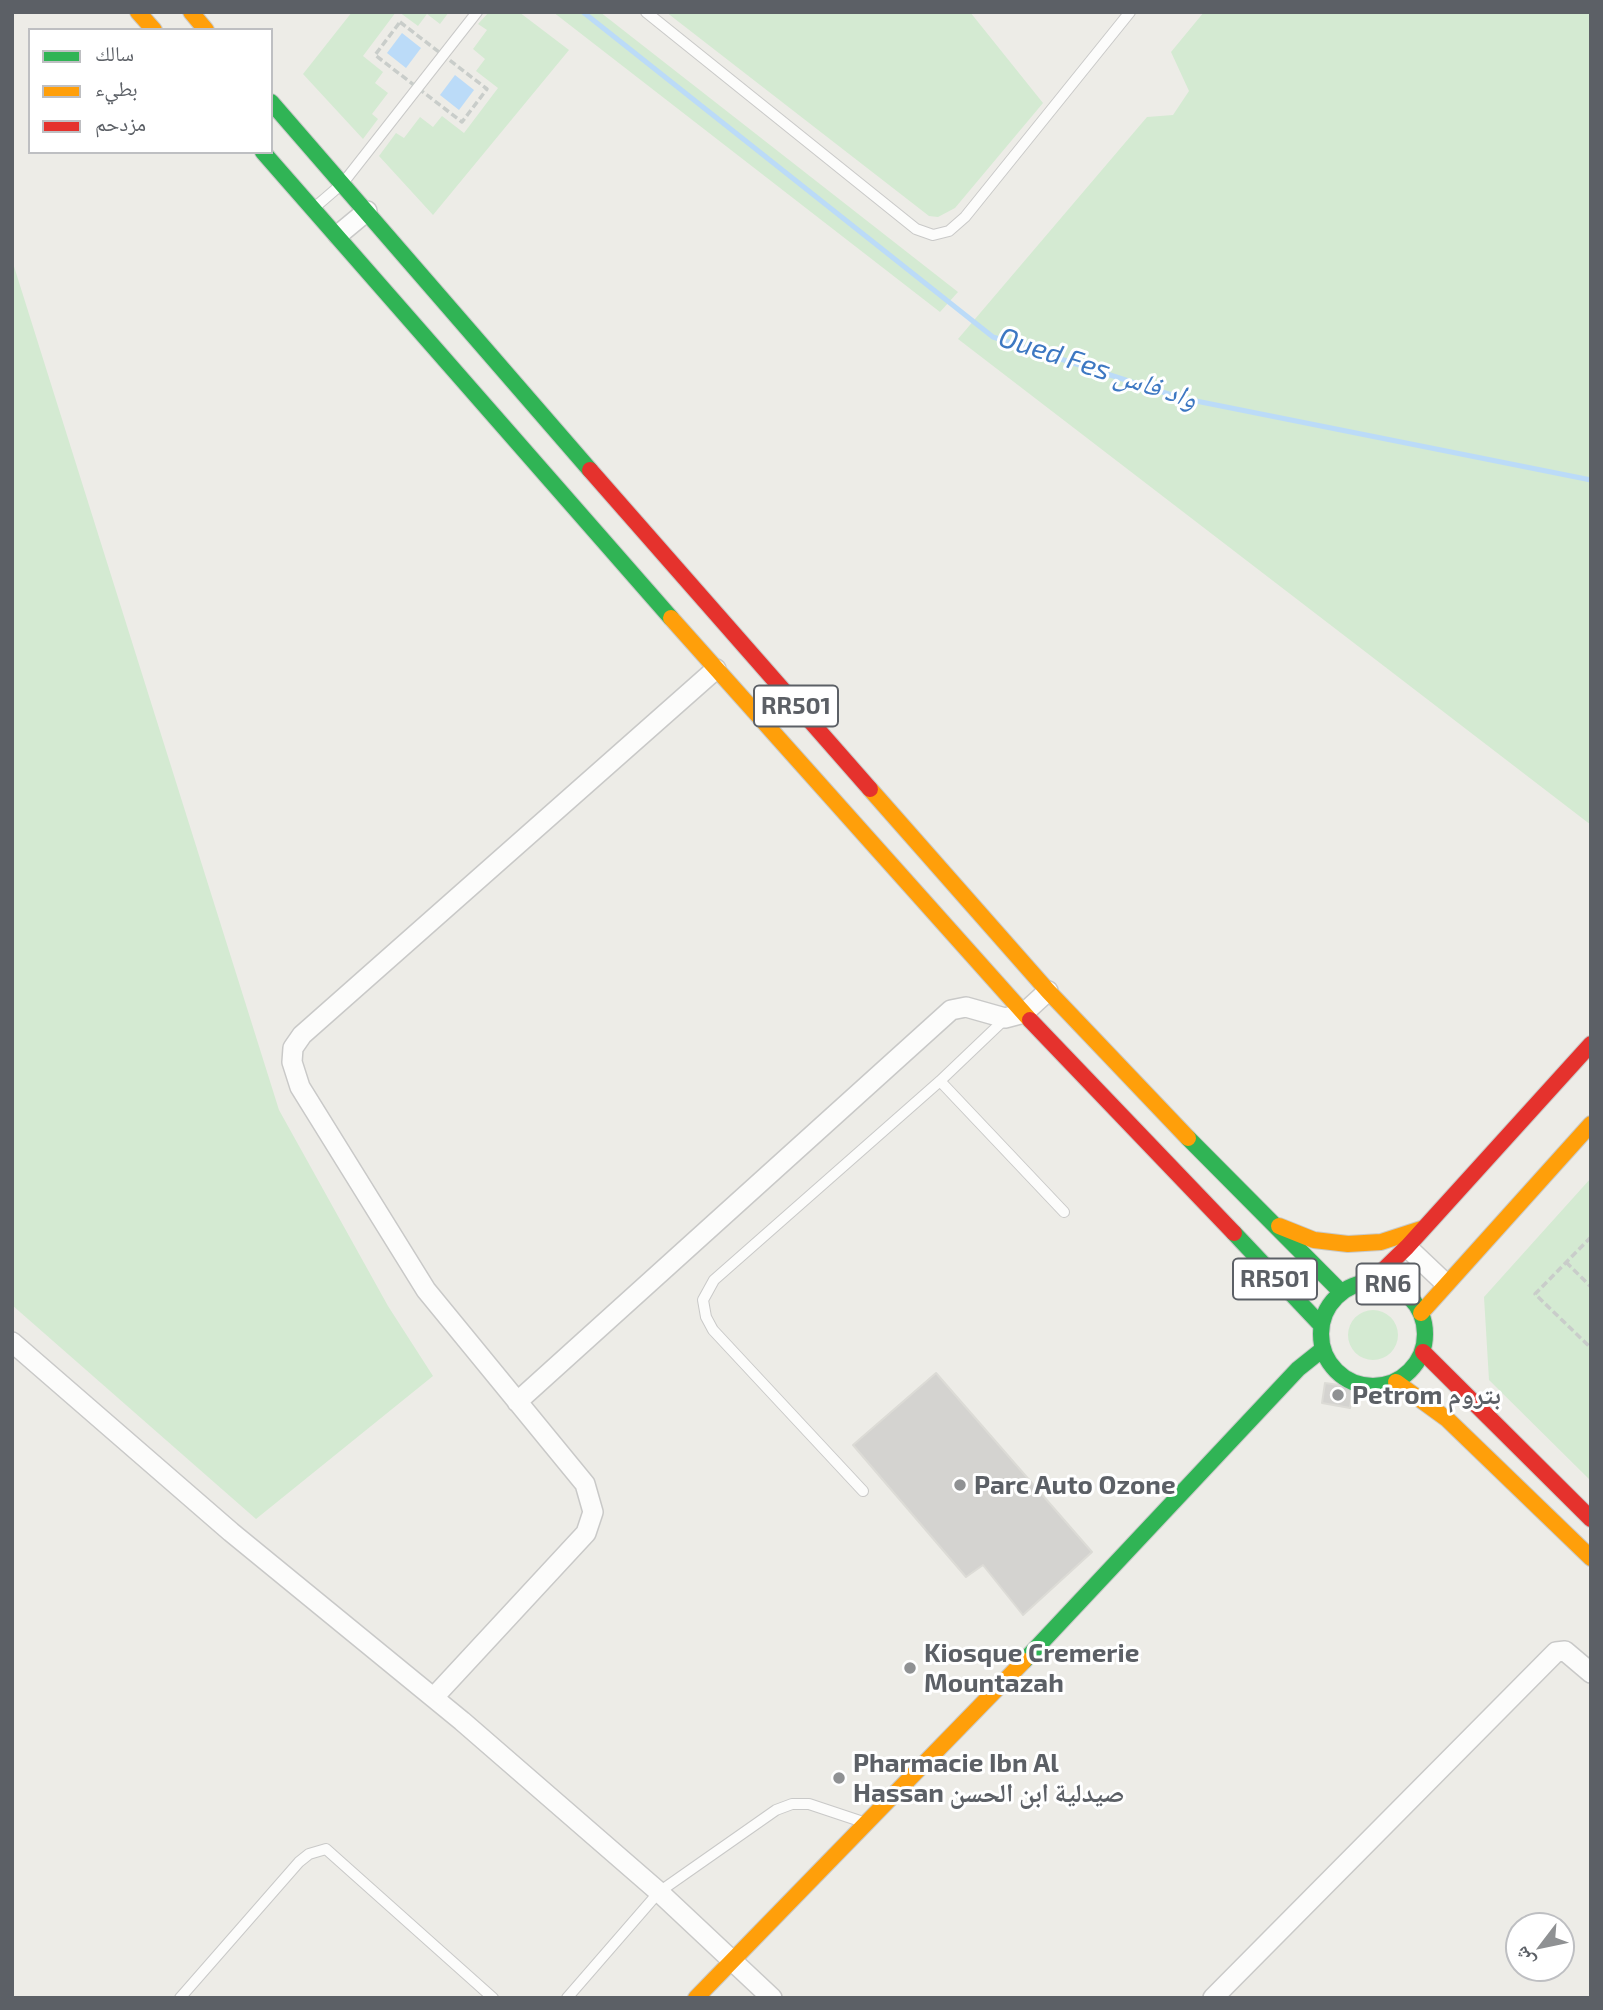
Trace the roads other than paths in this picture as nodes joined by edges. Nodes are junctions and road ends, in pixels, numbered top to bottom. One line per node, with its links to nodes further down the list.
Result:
1 (138, 12): 6 (main road)
2 (191, 12): 7 (main road)
3 (477, 12): 10 (lane)
4 (646, 12): 5 (lane)
5 (1130, 12)
6 (152, 28)
7 (204, 28)
8 (273, 104): 10 (main road, RR501)
9 (265, 154): 11 (main road, RR501)
10 (343, 183): 11 (lane); 12 (main road, RR501)
11 (313, 208): 13 (main road, RR501)
12 (367, 211): 13 (street); 14 (main road, RR501)
13 (338, 235): 14 (main road, RR501)
14 (694, 617): 15 (main road, RR501); 16 (main road, RR501)
15 (716, 669): 17 (main road, RR501); 39 (street)
16 (765, 671): 17 (street); 18 (main road, RR501)
17 (739, 696): 19 (main road, RR501)
18 (1048, 991): 19 (street); 24 (main road, RR501)
19 (1014, 1016): 21 (lane); 30 (main road, RR501); 39 (street)
20 (1591, 1044): 25 (main road, RN6)
21 (940, 1081): 23 (lane); 41 (lane)
22 (1591, 1124): 29 (main road, RN6)
23 (1064, 1212)
24 (1268, 1221): 25 (main road); 27 (main road, RR501)
25 (1424, 1228): 26 (main road, RN6)
26 (1407, 1247): 28 (main road, RN6); 29 (street)
27 (1307, 1260): 30 (street); 31 (main road, RR501)
28 (1371, 1282): 31 (main road, RN6); 32 (main road, RN6)
29 (1445, 1283): 32 (main road, RN6)
30 (1282, 1286): 33 (main road, RR501)
31 (1341, 1292): 33 (main road, RN6)
32 (1421, 1312): 36 (main road, RN6)
33 (1321, 1325): 35 (main road)
34 (12, 1342): 45 (street)
35 (1322, 1349): 37 (main road); 46 (main road)
36 (1423, 1352): 37 (main road); 38 (main road)
37 (1396, 1382): 40 (main road)
38 (1466, 1398): 40 (street); 42 (main road)
39 (517, 1402): 45 (street)
40 (1447, 1419): 43 (main road)
41 (863, 1490)
42 (1591, 1519)
43 (1591, 1558)
44 (1591, 1674): 54 (street)
45 (434, 1697): 47 (street)
46 (865, 1823): 47 (lane); 48 (main road)
47 (659, 1892): 48 (street); 51 (lane)
48 (731, 1961): 52 (main road); 53 (street)
49 (180, 1998): 50 (lane)
50 (494, 1998)
51 (567, 1998)
52 (696, 1998)
53 (772, 1998)
54 (1213, 1998)

